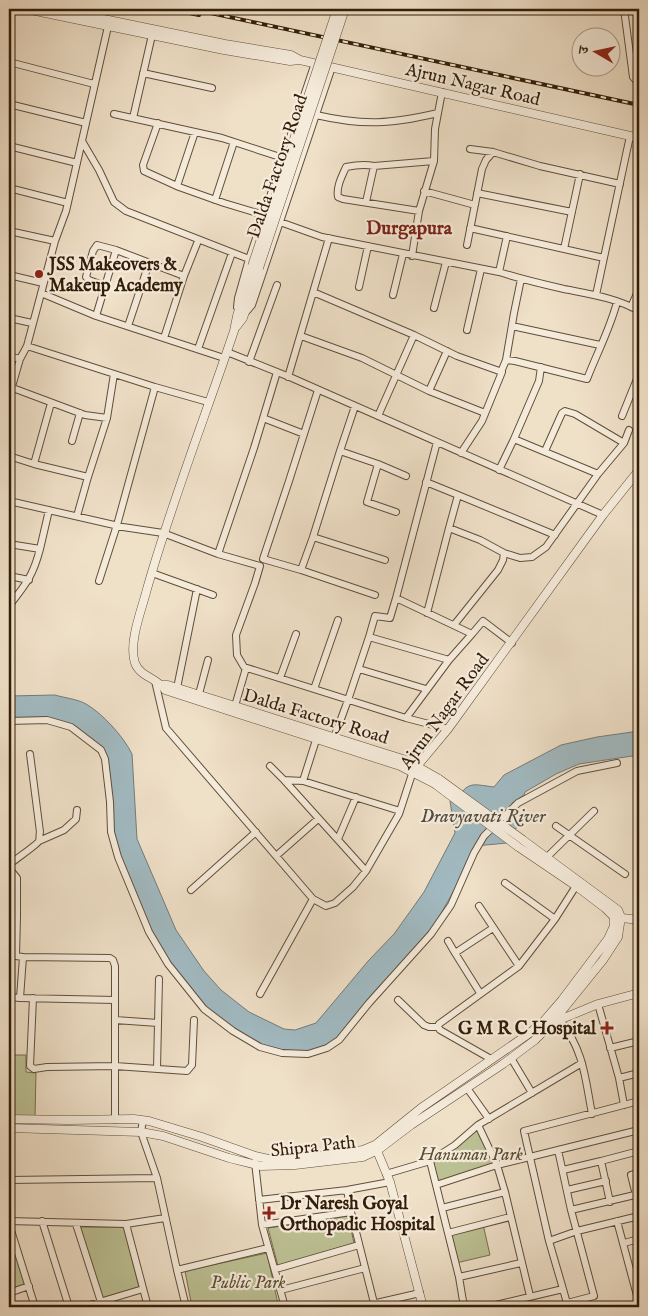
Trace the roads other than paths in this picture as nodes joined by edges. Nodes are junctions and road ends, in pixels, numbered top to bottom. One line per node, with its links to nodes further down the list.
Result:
1 (26, 9): 6 (street, Ajrun Nagar Road)
2 (55, 9): 6 (street, Ajrun Nagar Road)
3 (337, 9): 66 (street, Dalda Factory Road, bridge)
4 (345, 9): 66 (street, Dalda Factory Road, bridge)
5 (624, 9): 14 (street)
6 (109, 23): 7 (street, Ajrun Nagar Road); 8 (street, Ajrun Nagar Road); 13 (street)
7 (152, 35): 8 (street, Ajrun Nagar Road); 12 (street)
8 (300, 60): 10 (street, Ajrun Nagar Road)
9 (9, 62): 13 (street)
10 (315, 63): 11 (street, Ajrun Nagar Road); 32 (street)
11 (332, 67): 16 (street, Ajrun Nagar Road); 20 (street)
12 (143, 73): 15 (street); 21 (street)
13 (94, 84): 22 (street)
14 (639, 84)
15 (212, 88)
16 (442, 92): 18 (street); 25 (street, Ajrun Nagar Road)
17 (9, 104): 22 (street)
18 (438, 113): 20 (street); 33 (street)
19 (114, 114): 21 (street)
20 (316, 115): 49 (street)
21 (133, 118): 23 (street)
22 (86, 123): 27 (street)
23 (158, 123): 24 (street); 38 (street)
24 (195, 132): 28 (street); 38 (street)
25 (630, 136): 26 (street, Ajrun Nagar Road); 37 (street)
26 (639, 138)
27 (82, 141): 34 (street); 54 (street)
28 (234, 142): 32 (street); 42 (street)
29 (9, 146): 34 (street)
30 (470, 149): 31 (street)
31 (494, 152): 36 (street); 41 (street)
32 (283, 158): 48 (street)
33 (434, 161): 35 (street); 40 (street)
34 (77, 163): 44 (street)
35 (374, 166): 43 (street); 43 (street)
36 (580, 174): 37 (street); 47 (street)
37 (620, 184): 63 (street)
38 (176, 186): 42 (street)
39 (9, 188): 44 (street)
40 (424, 191): 45 (street); 46 (street)
41 (477, 193): 45 (street); 47 (street)
42 (215, 200): 48 (street)
43 (366, 202): 46 (street)
44 (68, 203): 55 (street)
45 (475, 205): 50 (street)
46 (419, 211): 62 (street)
47 (572, 212): 58 (street)
48 (264, 215): 66 (street)
49 (280, 222): 53 (street); 86 (street)
50 (470, 228): 52 (street); 56 (street)
51 (9, 230): 55 (street)
52 (507, 236): 58 (street); 68 (street)
53 (329, 238): 57 (street); 77 (street)
54 (198, 240): 60 (street); 70 (street)
55 (55, 241): 72 (street)
56 (467, 245)
57 (368, 246): 61 (street); 75 (street)
58 (564, 249): 63 (street)
59 (116, 250): 65 (street); 74 (street); 74 (street)
60 (232, 253): 66 (street); 97 (street)
61 (403, 254): 62 (street); 79 (street)
62 (412, 256): 64 (street)
63 (604, 258): 80 (street)
64 (446, 262): 67 (street); 83 (street)
65 (148, 263): 70 (street); 89 (street)
66 (253, 265): 86 (street, Dalda Factory Road); 86 (street)
67 (481, 269): 68 (street); 91 (street)
68 (499, 272): 71 (street)
69 (9, 275): 72 (street)
70 (184, 276): 94 (street)
71 (521, 279): 80 (street); 90 (street)
72 (43, 283): 78 (street)
73 (277, 285): 103 (street)
74 (105, 286): 85 (street)
75 (359, 287)
76 (639, 288): 82 (street)
77 (313, 292): 92 (street); 93 (street)
78 (41, 293): 85 (street); 88 (street)
79 (394, 294)
80 (596, 296): 81 (street)
81 (617, 302): 82 (street); 96 (street)
82 (631, 306): 84 (street)
83 (434, 308)
84 (639, 311)
85 (96, 316): 89 (street)
86 (240, 317): 99 (street, Dalda Factory Road)
87 (9, 318): 88 (street)
88 (32, 323): 95 (street)
89 (128, 326): 94 (street)
90 (512, 326): 96 (street); 102 (street)
91 (468, 330)
92 (414, 335): 98 (street); 109 (street)
93 (301, 336): 109 (street); 110 (street)
94 (164, 338): 97 (street)
95 (27, 346): 101 (street); 107 (street)
96 (600, 346): 104 (street)
97 (198, 349): 99 (street)
98 (447, 351): 106 (street); 114 (street)
99 (225, 355): 103 (street); 116 (street, Dalda Factory Road)
100 (9, 356): 101 (street)
101 (20, 359): 112 (street)
102 (506, 360): 104 (street); 106 (street)
103 (250, 362): 105 (street)
104 (541, 367): 127 (street)
105 (277, 372): 110 (street); 124 (street)
106 (501, 372): 120 (street)
107 (114, 374): 111 (street); 123 (street)
108 (639, 374): 122 (street)
109 (396, 375): 114 (street); 121 (street)
110 (288, 376): 113 (street)
111 (155, 387): 116 (street); 150 (street)
112 (11, 388): 115 (street); 117 (street)
113 (318, 390): 118 (street); 126 (street)
114 (428, 391): 120 (street)
115 (9, 397)
116 (208, 402): 152 (street, Dalda Factory Road)
117 (51, 403): 119 (street); 135 (street)
118 (355, 406): 121 (street); 132 (street)
119 (80, 413): 123 (street); 128 (street)
120 (485, 413): 133 (street)
121 (378, 416): 129 (street)
122 (622, 416)
123 (107, 418): 141 (street)
124 (262, 418): 126 (street); 158 (street)
125 (629, 430): 130 (street)
126 (304, 434): 159 (street)
127 (514, 439): 131 (street); 137 (street)
128 (72, 441)
129 (437, 442): 133 (street); 142 (street)
130 (624, 443): 131 (street); 139 (street)
131 (545, 450): 139 (street)
132 (340, 451): 136 (street); 154 (street)
133 (461, 453): 137 (street)
134 (9, 456): 135 (street)
135 (34, 464): 141 (street)
136 (378, 464): 140 (street); 147 (street)
137 (499, 470): 145 (street)
138 (639, 470): 148 (street, Ajrun Nagar Road)
139 (598, 474): 145 (street)
140 (406, 476)
141 (88, 477): 149 (street)
142 (426, 482): 143 (street); 170 (street)
143 (458, 495): 151 (street); 153 (street)
144 (9, 501): 146 (street)
145 (577, 504): 148 (street); 153 (street)
146 (49, 510): 149 (street); 156 (street)
147 (396, 512)
148 (603, 515): 178 (street, Ajrun Nagar Road)
149 (77, 516): 150 (street)
150 (117, 525): 152 (street); 166 (street)
151 (448, 528): 157 (street); 172 (street)
152 (163, 533): 158 (street); 163 (street, Dalda Factory Road)
153 (554, 535): 157 (street)
154 (313, 537): 160 (street); 162 (street)
155 (9, 544): 156 (street)
156 (40, 549): 165 (street)
157 (504, 553): 174 (street)
158 (218, 554): 161 (street)
159 (262, 559): 161 (street); 162 (street)
160 (385, 560)
161 (260, 566): 181 (street)
162 (301, 570): 169 (street)
163 (152, 573): 167 (street); 184 (street, Dalda Factory Road)
164 (9, 576): 165 (street)
165 (29, 580): 171 (street)
166 (99, 581)
167 (197, 589): 168 (street); 185 (street)
168 (213, 594)
169 (375, 594)
170 (396, 598): 172 (street); 177 (street)
171 (9, 606)
172 (427, 613): 174 (street)
173 (338, 620): 186 (street)
174 (454, 626): 176 (street)
175 (296, 634): 183 (street)
176 (472, 634): 178 (street); 180 (street)
177 (369, 637): 180 (street); 182 (street)
178 (512, 643): 193 (street, Ajrun Nagar Road)
179 (208, 660): 188 (street)
180 (449, 660): 187 (street)
181 (246, 668): 183 (street); 190 (street)
182 (358, 669): 187 (street); 189 (street)
183 (280, 678): 186 (street)
184 (159, 683): 185 (street, Dalda Factory Road); 195 (street, Dalda Factory Road); 208 (street)
185 (177, 688): 188 (street, Dalda Factory Road)
186 (314, 689): 189 (street)
187 (426, 689): 191 (street)
188 (199, 694): 190 (street, Dalda Factory Road)
189 (348, 700): 191 (street); 194 (street)
190 (235, 706): 194 (street, Dalda Factory Road)
191 (406, 718): 193 (street)
192 (9, 722): 197 (street)
193 (448, 729): 199 (street, Ajrun Nagar Road)
194 (334, 738): 199 (street, Dalda Factory Road)
195 (316, 740): 199 (street, Dalda Factory Road); 201 (street)
196 (30, 754): 211 (street)
197 (617, 763)
198 (270, 766): 200 (street)
199 (416, 769): 204 (street, Ajrun Nagar Road); 212 (street, Dalda Factory Road, bridge)
200 (284, 780): 201 (street); 206 (street)
201 (303, 781): 202 (street)
202 (356, 797): 204 (street); 210 (street)
203 (77, 810): 211 (street)
204 (400, 811): 216 (street, Ajrun Nagar Road)
205 (594, 811): 209 (street)
206 (318, 819): 210 (street); 213 (street)
207 (556, 826): 209 (street)
208 (256, 832): 213 (street); 220 (street)
209 (569, 834): 214 (street); 217 (street)
210 (338, 839): 216 (street)
211 (39, 841): 215 (street)
212 (520, 843): 214 (street, Dalda Factory Road); 219 (street, Dalda Factory Road)
213 (276, 856): 221 (street)
214 (547, 857): 225 (street, Dalda Factory Road)
215 (9, 867): 224 (street)
216 (366, 871): 221 (street, Ajrun Nagar Road)
217 (625, 874)
218 (505, 883): 226 (street)
219 (576, 886): 225 (street, Dalda Factory Road); 226 (street)
220 (191, 890)
221 (313, 899): 237 (street)
222 (479, 906): 228 (street)
223 (9, 916): 224 (street)
224 (17, 916): 231 (street)
225 (618, 917): 227 (street); 247 (street, Shipra Path); 249 (street)
226 (555, 918): 233 (street)
227 (639, 920)
228 (493, 928): 230 (street); 233 (street)
229 (448, 941): 230 (street)
230 (455, 953): 236 (street)
231 (12, 956): 232 (street)
232 (23, 957): 239 (street); 241 (street)
233 (519, 966): 236 (street)
234 (159, 979): 248 (street)
235 (639, 992): 243 (street, Shipra Path)
236 (480, 993): 250 (street)
237 (260, 994)
238 (9, 997): 239 (street)
239 (20, 998): 240 (street)
240 (34, 998): 241 (street); 256 (street)
241 (115, 1000): 244 (street)
242 (398, 1000): 250 (street)
243 (598, 1004): 246 (street, Shipra Path); 252 (street)
244 (116, 1020): 248 (street); 256 (street)
245 (194, 1020): 257 (street)
246 (560, 1020): 249 (street, Shipra Path); 255 (street)
247 (543, 1022): 249 (street); 254 (street, Shipra Path)
248 (158, 1023): 257 (street)
249 (552, 1024): 253 (street, Shipra Path)
250 (438, 1027): 254 (street)
251 (639, 1041): 252 (street)
252 (610, 1048): 259 (street)
253 (511, 1058): 260 (street, Shipra Path); 261 (street)
254 (491, 1059): 273 (street, Shipra Path)
255 (582, 1063): 261 (street); 264 (street)
256 (115, 1066): 257 (street); 267 (street)
257 (157, 1069)
258 (639, 1073): 259 (street)
259 (619, 1078): 263 (street)
260 (468, 1088): 266 (street); 273 (street, Shipra Path)
261 (532, 1093): 266 (street)
262 (639, 1101): 263 (street)
263 (624, 1105): 264 (street)
264 (592, 1114): 277 (street)
265 (9, 1119): 267 (street, Shipra Path)
266 (489, 1119): 269 (street)
267 (115, 1120): 268 (street, Shipra Path)
268 (143, 1120): 272 (street); 276 (street, Shipra Path)
269 (478, 1125): 278 (street); 281 (street)
270 (9, 1128): 272 (street, Shipra Path)
271 (639, 1130): 274 (street)
272 (141, 1132): 280 (street, Shipra Path); 285 (street)
273 (376, 1147): 276 (street, Shipra Path); 280 (street, Shipra Path); 284 (street)
274 (558, 1150): 277 (street); 282 (street)
275 (639, 1151): 279 (street)
276 (255, 1156): 280 (street)
277 (530, 1157): 281 (street); 311 (street)
278 (430, 1161): 284 (street); 289 (street)
279 (601, 1161): 282 (street); 287 (street)
280 (255, 1165): 294 (street)
281 (497, 1166): 289 (street); 292 (street)
282 (563, 1170): 291 (street)
283 (639, 1173): 293 (street)
284 (386, 1174): 288 (street)
285 (156, 1178): 286 (street); 301 (street)
286 (9, 1180)
287 (606, 1181): 291 (street); 295 (street)
288 (390, 1182): 290 (street); 325 (street)
289 (436, 1185): 296 (street)
290 (347, 1190): 294 (street); 298 (street)
291 (567, 1190): 297 (street)
292 (505, 1192): 296 (street); 300 (street)
293 (637, 1195): 295 (street)
294 (259, 1200): 307 (street)
295 (610, 1202): 297 (street)
296 (442, 1208): 309 (street)
297 (571, 1210): 308 (street)
298 (351, 1212): 307 (street); 313 (street)
299 (639, 1216): 303 (street)
300 (510, 1217): 309 (street); 315 (street)
301 (165, 1218): 306 (street); 318 (street)
302 (42, 1221): 304 (street); 305 (street); 332 (street)
303 (617, 1221): 308 (street); 312 (street)
304 (9, 1223): 320 (street)
305 (76, 1224): 306 (street); 327 (street)
306 (126, 1224): 322 (street)
307 (262, 1225): 314 (street)
308 (578, 1231): 311 (street); 330 (street)
309 (448, 1233): 319 (street)
310 (639, 1239): 312 (street)
311 (549, 1241): 321 (street)
312 (624, 1243): 329 (street)
313 (359, 1245): 316 (street); 317 (street)
314 (268, 1248): 317 (street); 318 (street)
315 (521, 1263): 319 (street); 326 (street)
316 (365, 1268): 323 (street); 328 (street)
317 (276, 1269): 323 (street)
318 (176, 1270): 335 (street)
319 (459, 1277): 339 (street)
320 (29, 1286): 324 (street); 331 (street)
321 (563, 1288): 326 (street); 330 (street)
322 (143, 1289): 327 (street); 334 (street)
323 (281, 1290): 336 (street)
324 (9, 1293)
325 (420, 1293): 328 (street); 338 (street)
326 (530, 1296): 340 (street)
327 (101, 1302): 333 (street)
328 (374, 1303): 337 (street)
329 (639, 1303)
330 (567, 1305)
331 (35, 1307)
332 (69, 1307)
333 (84, 1307)
334 (148, 1307)
335 (186, 1307)
336 (285, 1307)
337 (359, 1307)
338 (423, 1307)
339 (464, 1307)
340 (487, 1307)

